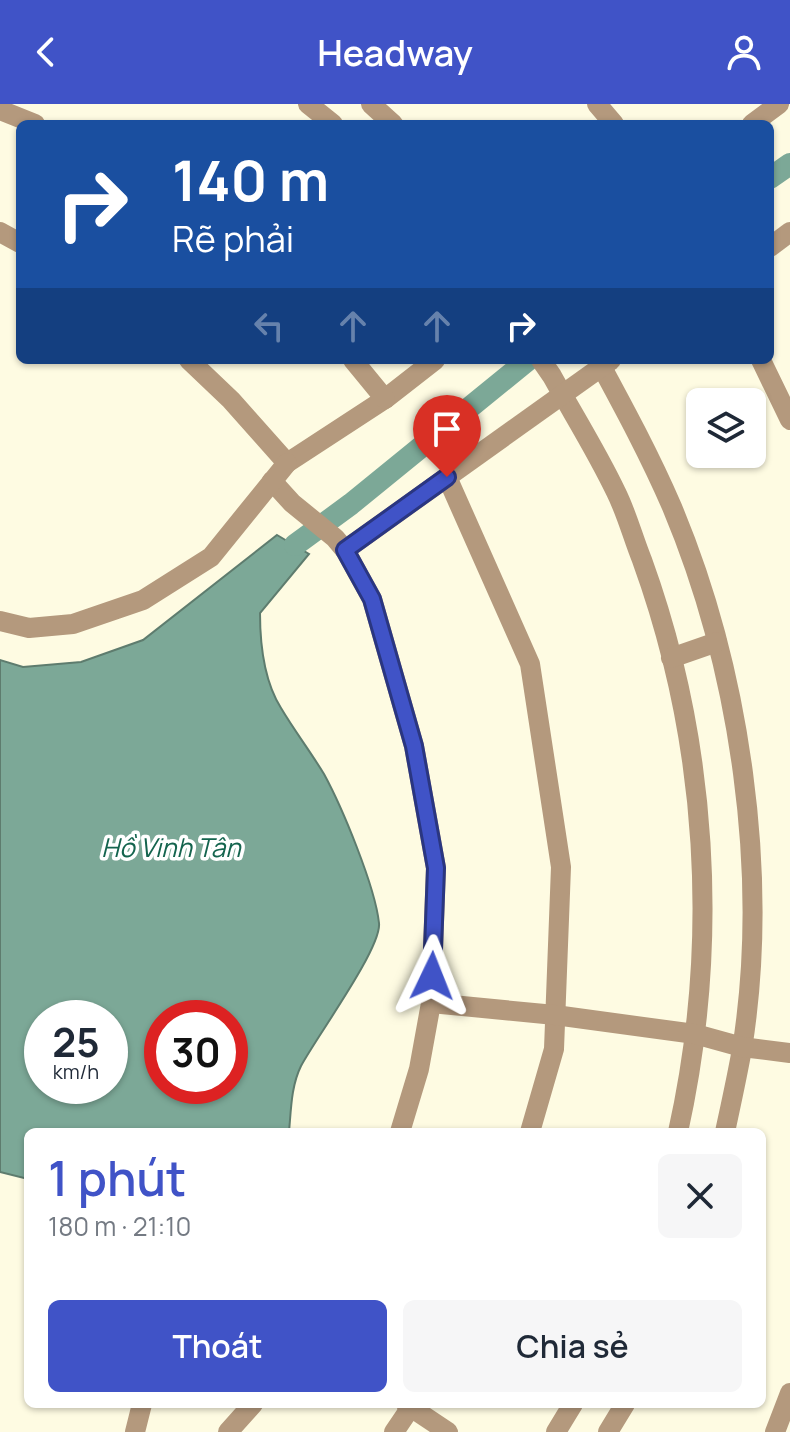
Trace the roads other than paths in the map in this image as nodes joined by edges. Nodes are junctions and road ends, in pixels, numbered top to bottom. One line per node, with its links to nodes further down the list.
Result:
1 (308, 104): 7 (street)
2 (371, 104): 8 (street)
3 (597, 104): 9 (street)
4 (779, 104): 10 (street)
5 (0, 110): 6 (street)
6 (25, 120)
7 (328, 120)
8 (389, 120)
9 (611, 120)
10 (757, 120)
11 (193, 364): 21 (street)
12 (356, 364): 19 (street)
13 (430, 364): 19 (street)
14 (601, 364): 18 (street)
15 (605, 364): 26 (street)
16 (763, 364): 20 (street)
17 (546, 368): 18 (street)
18 (562, 395): 22 (street); 27 (street)
19 (385, 399): 21 (street)
20 (790, 420)
21 (287, 463): 23 (street)
22 (447, 477): 24 (street); 29 (street)
23 (272, 481): 24 (street); 25 (street)
24 (340, 544): 28 (street)
25 (0, 621)
26 (717, 642): 27 (street); 31 (street)
27 (671, 658): 30 (street)
28 (431, 1003): 29 (street); 33 (street)
29 (555, 1015): 30 (street); 34 (street)
30 (695, 1034): 31 (street); 35 (street)
31 (742, 1047): 32 (street); 36 (street)
32 (790, 1053)
33 (401, 1128)
34 (531, 1128)
35 (679, 1128)
36 (726, 1128)
37 (790, 1393): 50 (street)
38 (141, 1408): 44 (street)
39 (249, 1408): 45 (street)
40 (408, 1408): 46 (street)
41 (414, 1408): 47 (street)
42 (571, 1408): 48 (street)
43 (623, 1408): 49 (street)
44 (135, 1432)
45 (228, 1432)
46 (394, 1432)
47 (448, 1432)
48 (556, 1432)
49 (608, 1432)
50 (775, 1432)

